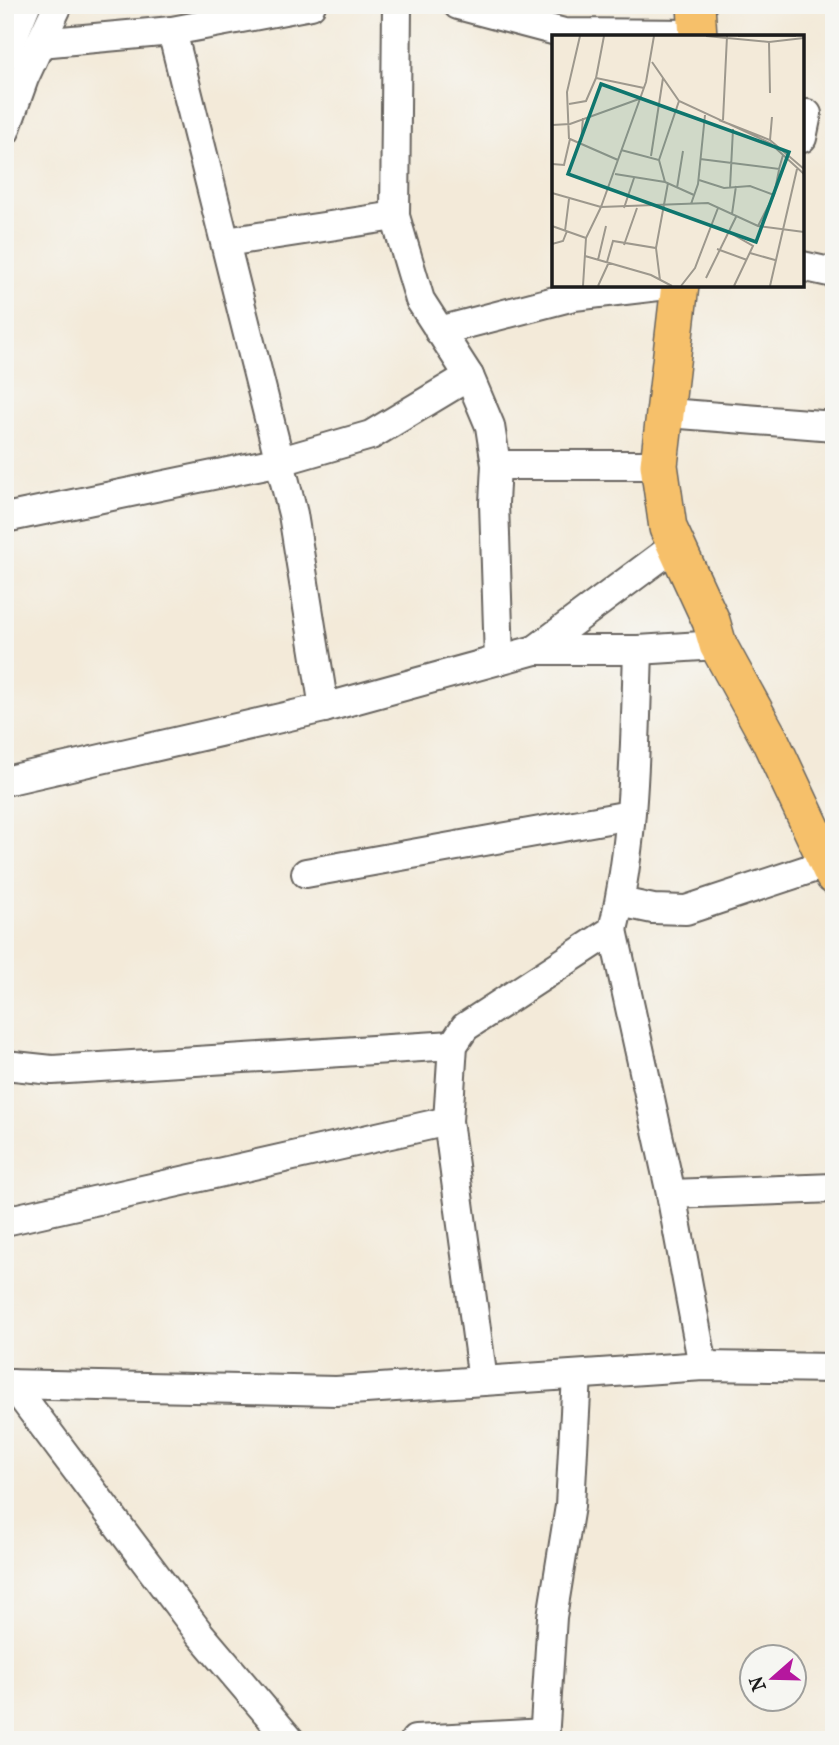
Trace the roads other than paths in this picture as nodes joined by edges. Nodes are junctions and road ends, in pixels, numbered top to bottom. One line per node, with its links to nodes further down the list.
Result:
1 (26, 5): 9 (street)
2 (58, 5): 8 (street)
3 (312, 5): 7 (street)
4 (397, 5): 11 (street)
5 (458, 5): 6 (street)
6 (698, 25)
7 (172, 32): 8 (street); 12 (street)
8 (40, 43): 10 (street)
9 (5, 56)
10 (5, 131)
11 (395, 216): 12 (street); 17 (street)
12 (226, 242): 21 (street)
13 (833, 265): 14 (street)
14 (804, 266)
15 (650, 287): 17 (street)
16 (680, 287): 19 (main road)
17 (439, 331): 18 (street)
18 (470, 376): 21 (street); 22 (street)
19 (668, 413): 20 (street); 23 (main road)
20 (834, 426)
21 (281, 461): 24 (street); 30 (street)
22 (496, 465): 23 (street); 29 (street)
23 (659, 465): 25 (main road)
24 (5, 518)
25 (676, 545): 26 (main road); 27 (street)
26 (718, 646): 28 (street); 33 (main road)
27 (535, 649): 28 (street); 29 (street)
28 (638, 650): 32 (street)
29 (499, 660): 30 (street)
30 (324, 708): 31 (street)
31 (5, 781)
32 (630, 815): 34 (street); 35 (street)
33 (832, 866): 35 (street)
34 (306, 873)
35 (620, 902): 36 (street)
36 (613, 930): 37 (street); 41 (street)
37 (453, 1045): 38 (street); 39 (street)
38 (5, 1065)
39 (448, 1121): 42 (street); 46 (street)
40 (834, 1188): 41 (street)
41 (671, 1194): 43 (street)
42 (5, 1221)
43 (704, 1366): 44 (street); 45 (street)
44 (834, 1368)
45 (577, 1375): 46 (street); 48 (street)
46 (483, 1381): 47 (street)
47 (9, 1384): 49 (street)
48 (545, 1736): 50 (street)
49 (290, 1740)
50 (415, 1740)

